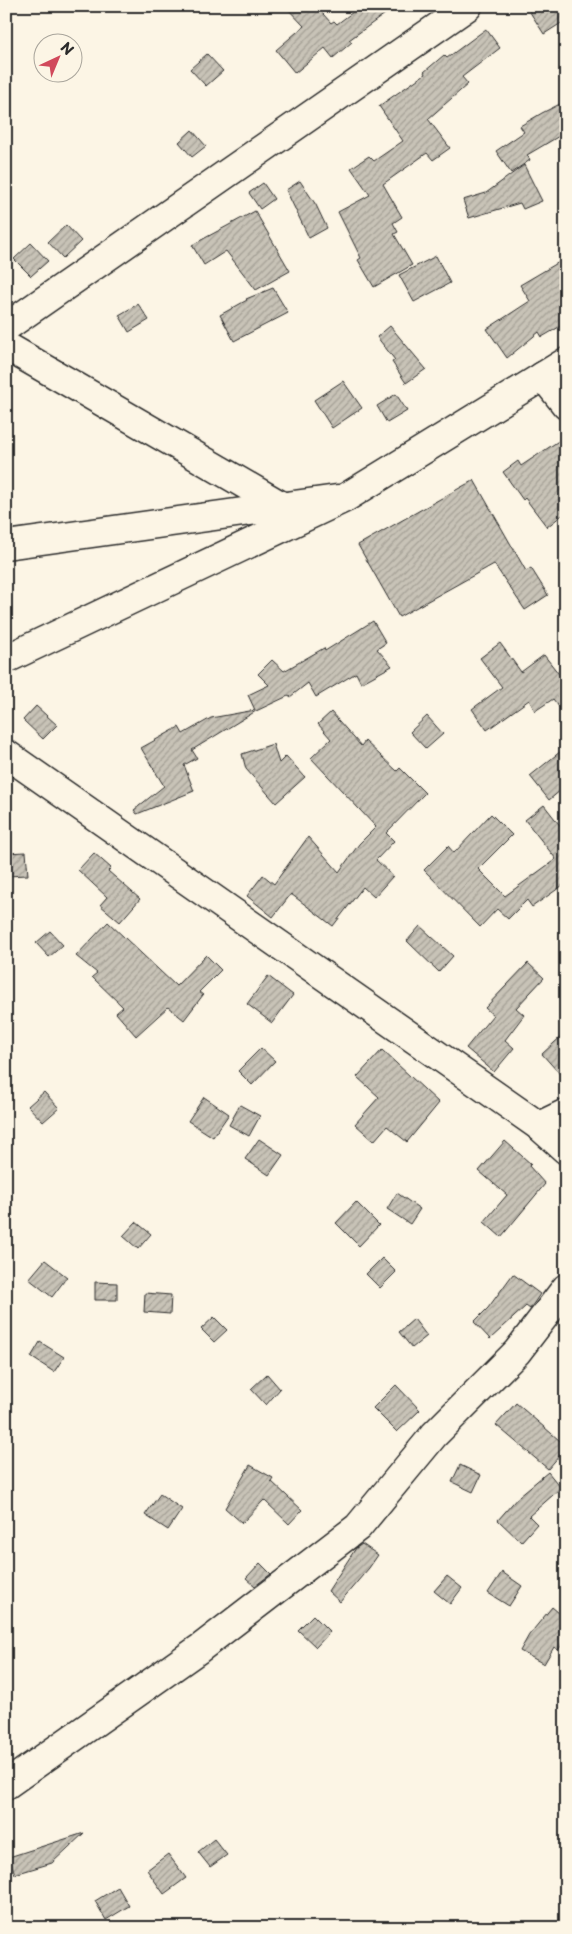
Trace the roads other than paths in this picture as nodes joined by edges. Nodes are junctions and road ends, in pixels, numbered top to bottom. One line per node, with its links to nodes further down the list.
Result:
1 (468, 6): 2 (street)
2 (6, 328)
3 (6, 346): 7 (street)
4 (555, 369): 5 (street); 6 (street)
5 (566, 405)
6 (346, 498): 7 (street); 9 (street)
7 (282, 506): 8 (street)
8 (6, 545)
9 (6, 659)
10 (6, 754): 12 (street)
11 (566, 1113): 12 (street)
12 (539, 1126): 13 (street)
13 (566, 1150)
14 (566, 1288): 15 (street)
15 (6, 1785)

